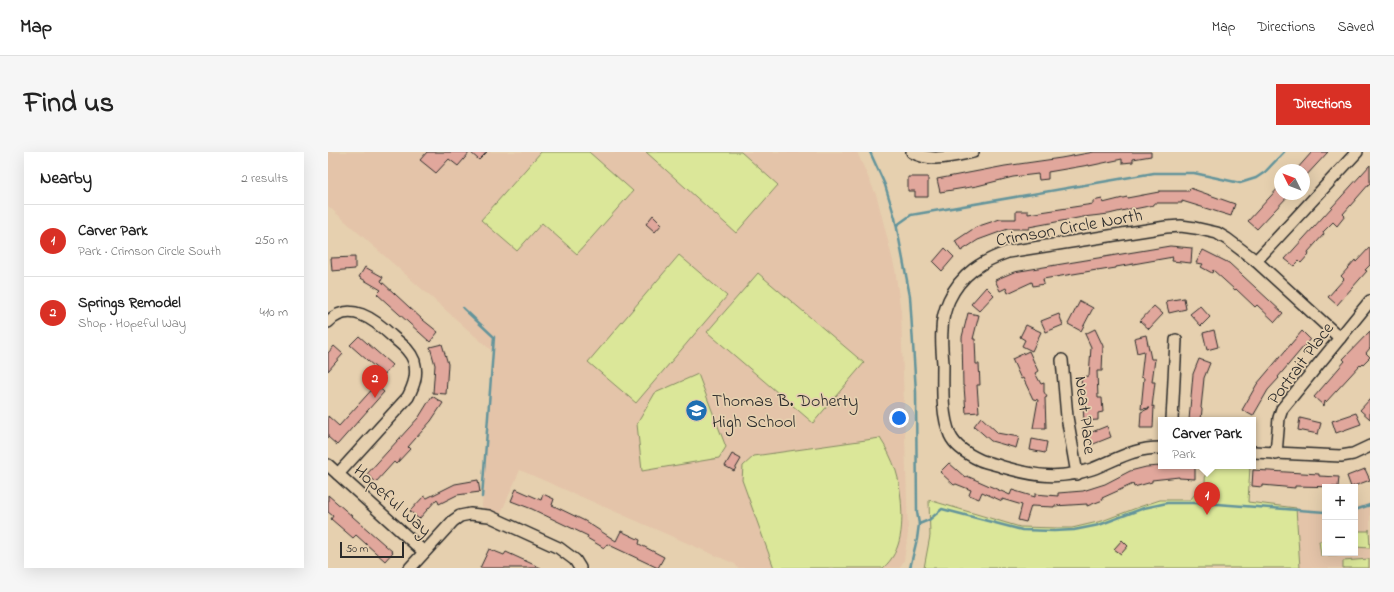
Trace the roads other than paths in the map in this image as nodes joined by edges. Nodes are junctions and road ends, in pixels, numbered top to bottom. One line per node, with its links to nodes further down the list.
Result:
1 (912, 152): 2 (street)
2 (973, 152)
3 (1357, 152): 4 (street)
4 (1256, 261): 7 (street, Crimson Circle North); 17 (street, Crimson Circle North)
5 (1370, 301): 7 (street, Portrait Place)
6 (328, 322): 16 (street, Hopeful Way)
7 (1340, 338): 14 (street, Portrait Place)
8 (1176, 340): 10 (street)
9 (1062, 360): 17 (street, Neat Place)
10 (1172, 417)
11 (1370, 446): 14 (street)
12 (1158, 448): 17 (street, Crimson Circle North)
13 (1256, 452): 14 (street)
14 (1276, 454)
15 (328, 465): 16 (street, Hopeful Way)
16 (338, 474): 18 (street, Hopeful Way)
17 (1077, 474)
18 (424, 552): 19 (street); 20 (street)
19 (410, 568)
20 (580, 568)

